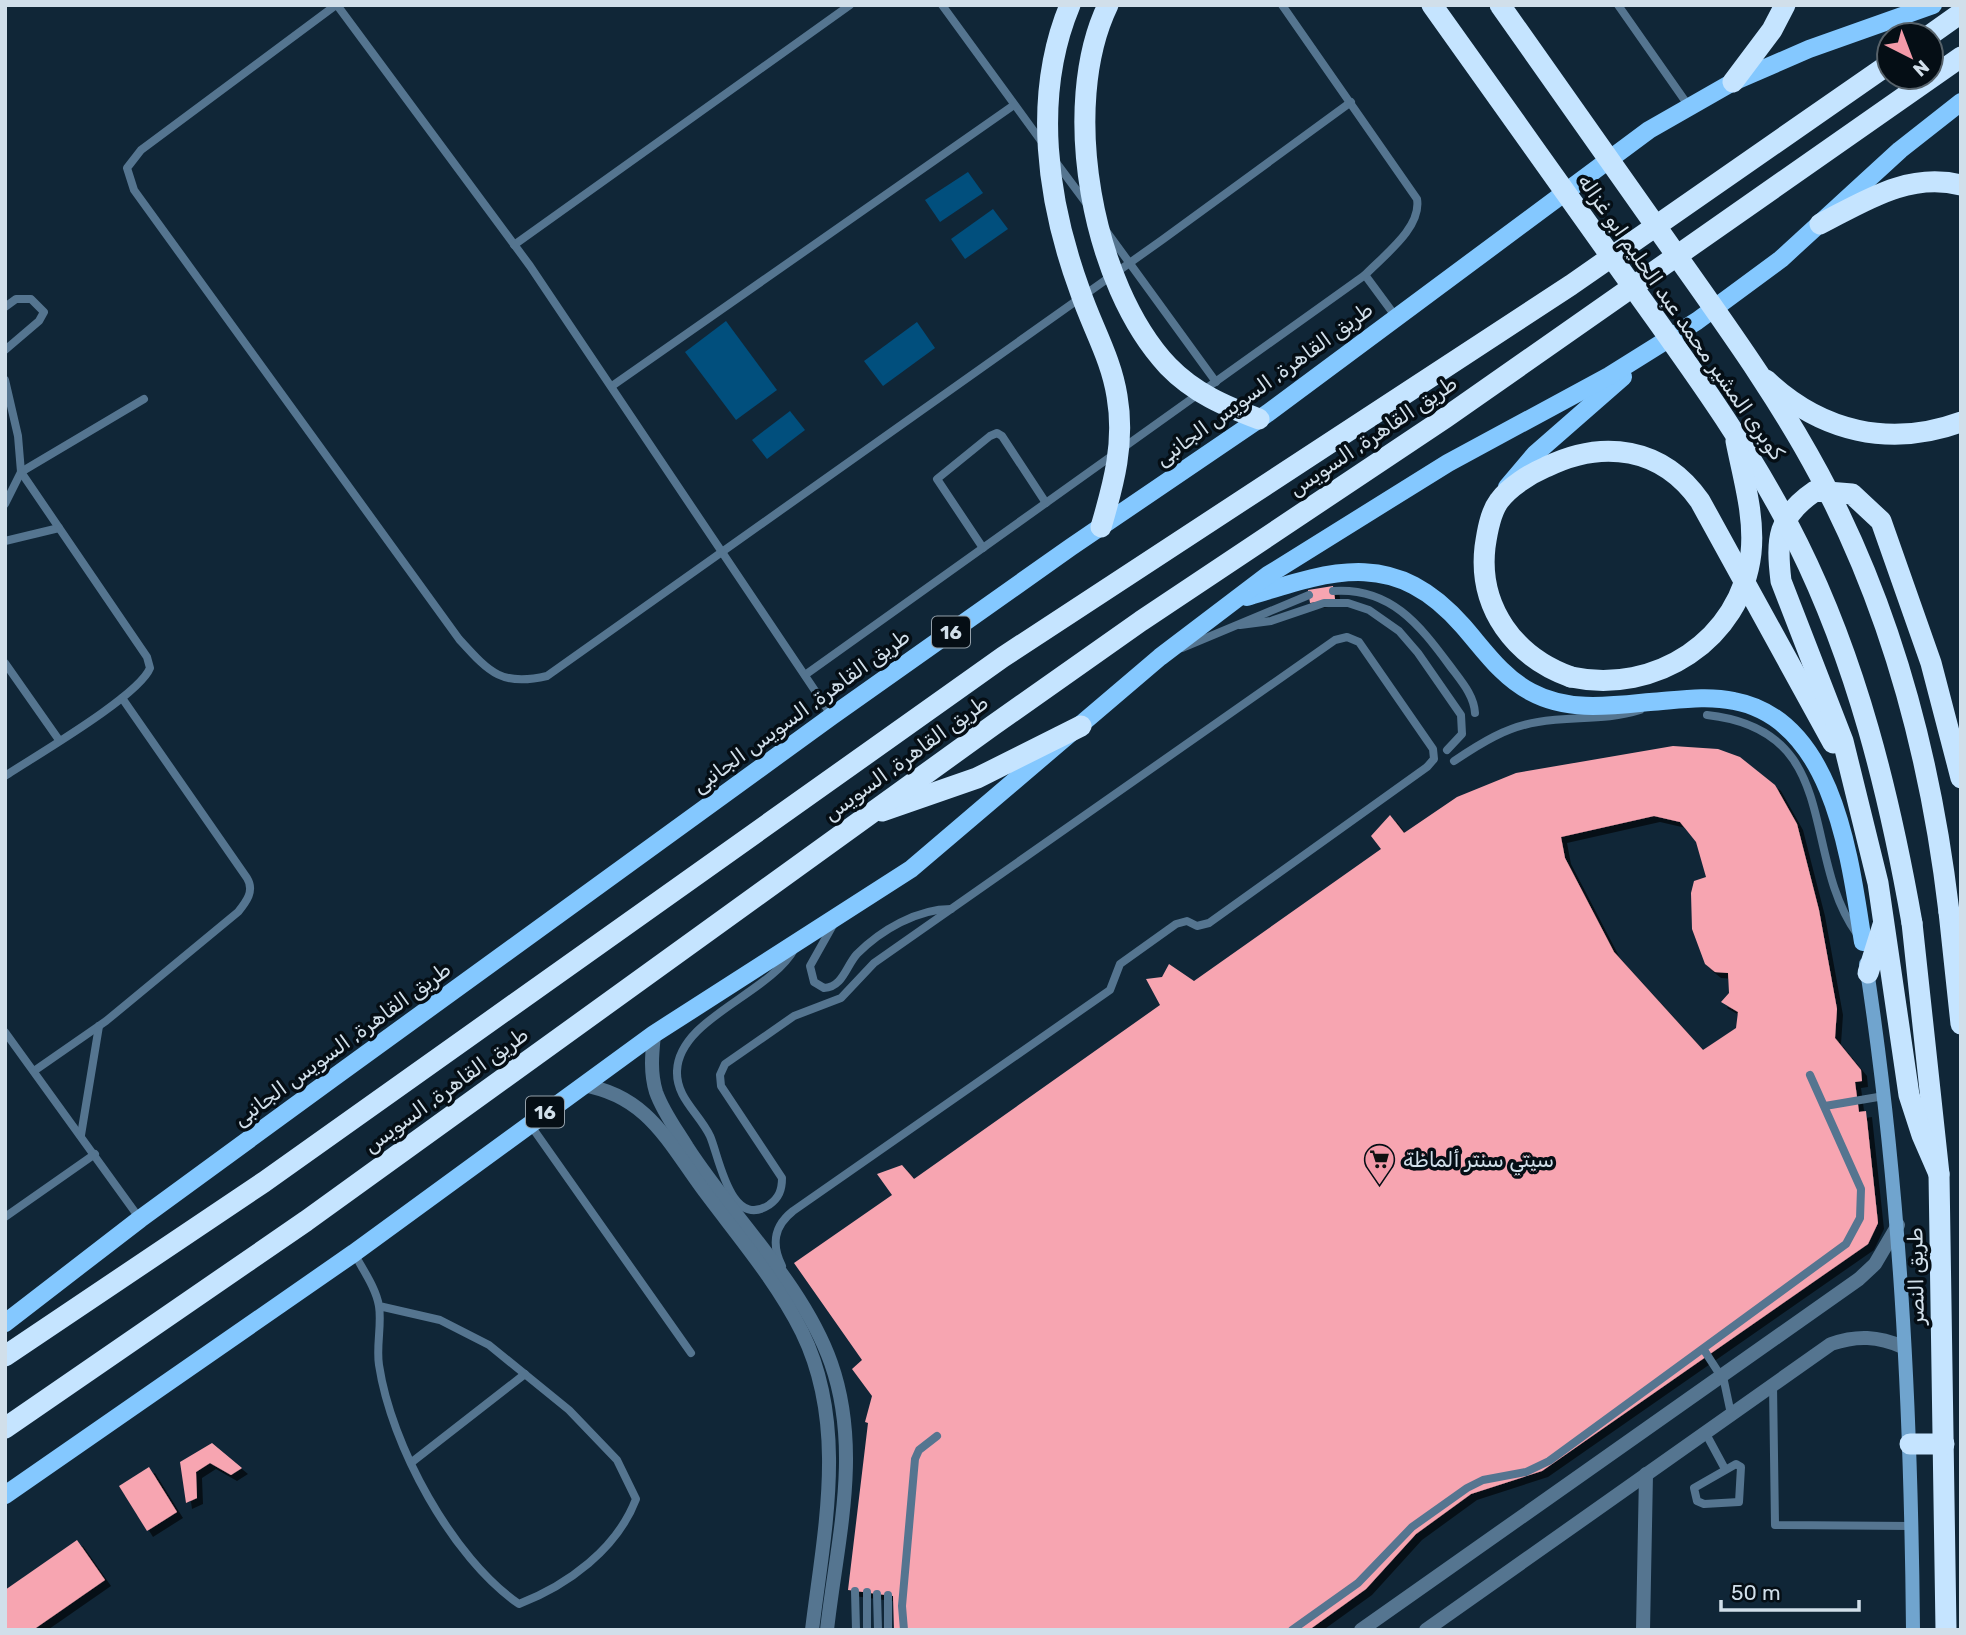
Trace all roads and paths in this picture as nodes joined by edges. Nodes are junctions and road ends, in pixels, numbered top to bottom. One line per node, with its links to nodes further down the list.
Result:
1 (337, 5): 23 (lane); 47 (lane)
2 (850, 5): 23 (lane)
3 (942, 5): 19 (lane)
4 (1070, 5): 43 (highway, bridge)
5 (1108, 5): 35 (highway, bridge)
6 (1282, 5): 17 (lane)
7 (1432, 5): 37 (highway, كوبرى المشير محمد عبد الحليم ابو غزاله, bridge)
8 (1500, 5): 30 (highway, كوبرى المشير محمد عبد الحليم ابو غزاله, bridge)
9 (1618, 5): 20 (lane)
10 (1786, 5): 16 (highway)
11 (1933, 5): 16 (main road, طريق القاهرة, السويس الجانبى / 16)
12 (1961, 13): 13 (highway)
13 (1945, 24)
14 (1961, 57): 67 (highway, طريق القاهرة, السويس / 16)
15 (1875, 74): 100 (highway, طريق القاهرة, السويس / 16)
16 (1732, 82): 20 (main road, طريق القاهرة, السويس الجانبى / 16)
17 (1351, 102): 24 (lane); 25 (lane)
18 (1961, 102): 22 (main road)
19 (1014, 104): 24 (lane); 33 (lane)
20 (1688, 105): 27 (main road, طريق القاهرة, السويس الجانبى / 16)
21 (1961, 185): 22 (highway)
22 (1820, 224): 29 (main road)
23 (514, 245): 33 (lane)
24 (1129, 263): 32 (lane); 47 (lane)
25 (1365, 275): 27 (lane); 32 (lane)
26 (5, 307): 28 (lane)
27 (1396, 317): 35 (main road, طريق القاهرة, السويس الجانبى / 16)
28 (5, 350)
29 (1654, 350): 40 (main road); 50 (main road)
30 (1761, 376): 36 (highway); 75 (highway, كوبرى المشير محمد عبد الحليم ابو غزاله, bridge)
31 (5, 380): 38 (lane)
32 (1216, 382): 41 (lane)
33 (612, 386): 47 (lane)
34 (144, 399): 38 (lane)
35 (1259, 419): 43 (main road, طريق القاهرة, السويس الجانبى / 16)
36 (1961, 422)
37 (1734, 429): 40 (highway, bridge); 71 (highway, كوبرى المشير محمد عبد الحليم ابو غزاله, bridge)
38 (21, 472): 39 (lane); 44 (lane)
39 (7, 492): 42 (lane)
40 (1498, 502): 66 (highway)
41 (1046, 503): 46 (lane); 46 (lane)
42 (5, 504)
43 (1101, 527): 59 (main road, طريق القاهرة, السويس الجانبى / 16)
44 (59, 528): 45 (lane); 55 (lane)
45 (5, 541)
46 (983, 548): 54 (lane)
47 (724, 552): 54 (lane)
48 (1333, 591): 57 (lane)
49 (1309, 595): 51 (lane)
50 (1230, 602): 52 (main road); 56 (main road)
51 (1240, 625): 52 (lane); 62 (lane)
52 (1160, 657): 60 (main road)
53 (5, 663): 61 (lane)
54 (805, 675): 59 (lane)
55 (121, 698): 61 (lane); 76 (lane)
56 (1665, 701): 63 (lane); 73 (main road)
57 (1475, 713)
58 (1707, 715): 73 (lane)
59 (832, 716): 89 (main road, طريق القاهرة, السويس الجانبى / 16)
60 (1081, 726): 67 (highway); 69 (main road, 16)
61 (59, 740): 64 (lane)
62 (1447, 750)
63 (1454, 761)
64 (5, 776)
65 (1961, 778): 66 (highway)
66 (1853, 781): 70 (highway)
67 (867, 815): 105 (highway, طريق القاهرة, السويس / 16)
68 (951, 909): 69 (lane); 72 (lane); 92 (lane)
69 (838, 917): 72 (main road, 16)
70 (1884, 919): 74 (highway); 87 (highway)
71 (1912, 923): 87 (highway, طريق النصر)
72 (800, 939): 78 (main road, 16)
73 (1863, 942): 74 (street)
74 (1867, 973): 82 (street)
75 (1961, 1024)
76 (99, 1026): 79 (lane); 85 (lane)
77 (5, 1031): 79 (lane)
78 (654, 1034): 81 (main road, 16); 96 (street)
79 (34, 1071): 85 (lane)
80 (1810, 1074): 83 (lane)
81 (582, 1084): 84 (main road, 16); 120 (street)
82 (1884, 1096): 83 (lane); 90 (street)
83 (1825, 1106): 98 (lane)
84 (529, 1123): 91 (main road, 16); 99 (lane)
85 (81, 1135): 86 (lane)
86 (95, 1154): 88 (lane); 89 (lane)
87 (1939, 1174): 109 (highway, طريق النصر)
88 (5, 1217)
89 (139, 1219): 95 (main road, طريق القاهرة, السويس الجانبى / 16)
90 (1898, 1225): 97 (street); 102 (street)
91 (354, 1253): 94 (lane); 113 (main road, 16)
92 (793, 1280)
93 (802, 1293): 96 (lane)
94 (379, 1306): 101 (lane); 110 (lane)
95 (5, 1323)
96 (824, 1343): 119 (street)
97 (1903, 1347): 103 (street); 108 (street)
98 (1704, 1350): 102 (lane); 128 (lane)
99 (691, 1353)
100 (5, 1356)
101 (525, 1374): 110 (lane); 110 (lane)
102 (1721, 1376): 104 (lane); 129 (street)
103 (1773, 1385): 104 (street); 114 (lane)
104 (1731, 1414): 106 (street)
105 (5, 1428)
106 (1705, 1433): 111 (lane); 112 (street)
107 (937, 1436): 127 (lane)
108 (1910, 1444): 109 (highway); 114 (street)
109 (1944, 1444): 133 (highway, طريق النصر)
110 (412, 1462)
111 (1726, 1469): 111 (lane)
112 (1646, 1474): 130 (street); 131 (street)
113 (5, 1495)
114 (1912, 1526): 132 (street)
115 (855, 1591): 123 (lane)
116 (867, 1592): 124 (lane)
117 (877, 1594): 125 (lane)
118 (888, 1595): 126 (lane)
119 (830, 1607): 121 (street); 122 (lane)
120 (812, 1630)
121 (827, 1630)
122 (833, 1630)
123 (856, 1630)
124 (867, 1630)
125 (878, 1630)
126 (888, 1630)
127 (904, 1630)
128 (1292, 1630)
129 (1362, 1630)
130 (1426, 1630)
131 (1643, 1630)
132 (1913, 1630)
133 (1946, 1630)

